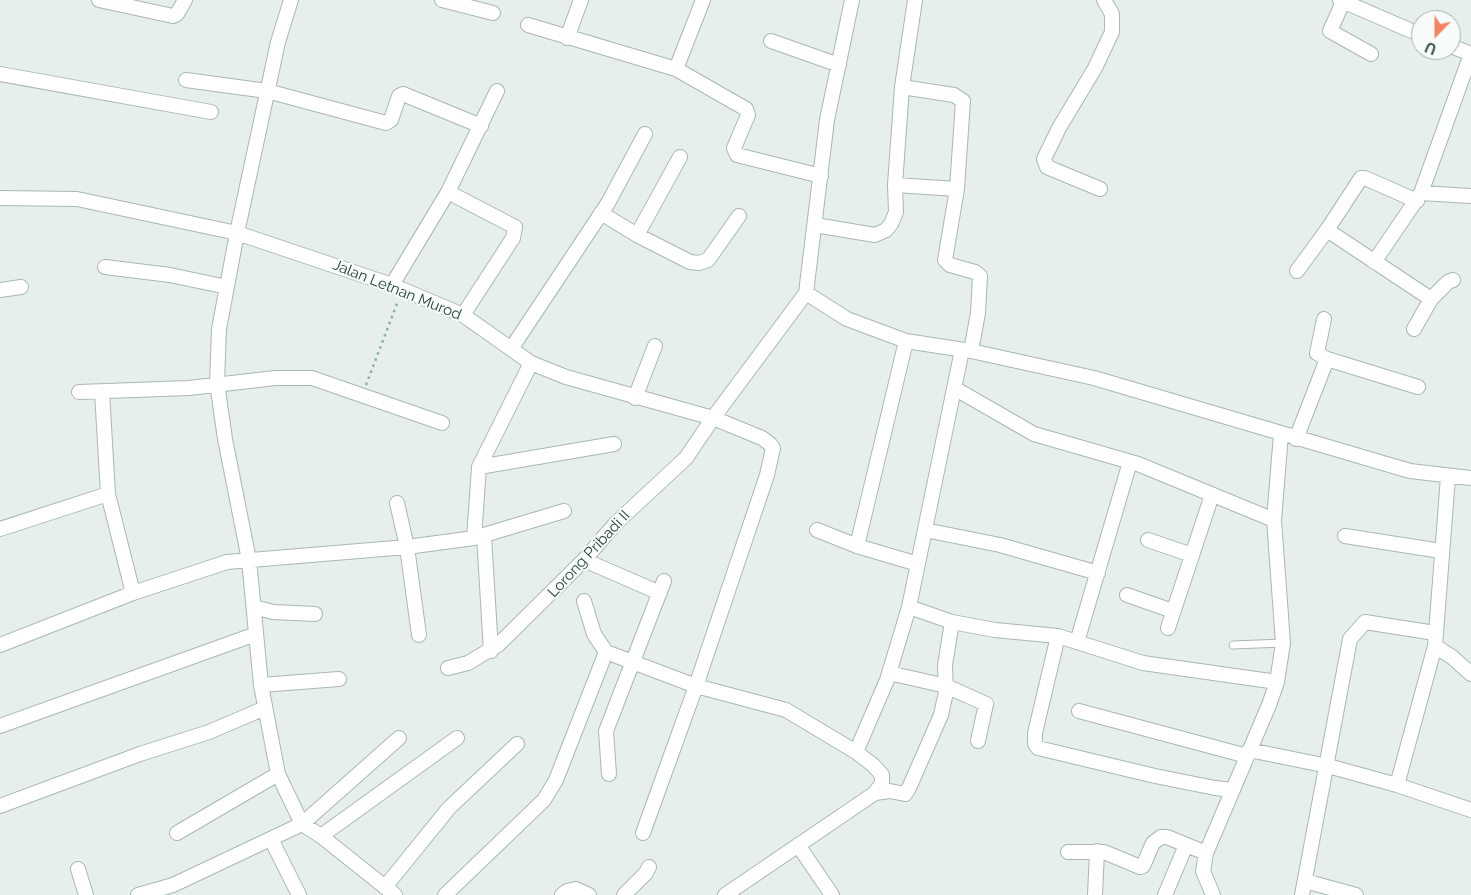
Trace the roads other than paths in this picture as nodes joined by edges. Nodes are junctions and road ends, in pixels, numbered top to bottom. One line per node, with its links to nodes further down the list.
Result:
1 (99, 0): 2 (street)
2 (185, 0)
3 (291, 0): 23 (street)
4 (442, 0): 11 (street)
5 (581, 0): 14 (street)
6 (703, 0): 19 (street)
7 (852, 0): 18 (street)
8 (915, 0): 22 (street)
9 (1104, 0): 32 (street)
10 (1342, 1): 13 (street); 17 (street)
11 (493, 13)
12 (528, 25): 14 (street)
13 (1411, 31)
14 (567, 38): 19 (street)
15 (771, 42): 18 (street)
16 (1461, 50): 35 (street)
17 (1371, 54)
18 (839, 65): 29 (street)
19 (676, 69): 29 (street)
20 (0, 74): 25 (street)
21 (186, 80): 23 (street)
22 (902, 87): 30 (street); 31 (street)
23 (267, 91): 26 (street); 41 (street)
24 (497, 91): 26 (street)
25 (211, 112)
26 (481, 126): 33 (street)
27 (645, 134): 37 (street)
28 (680, 157): 42 (street)
29 (821, 176): 39 (street)
30 (895, 185): 31 (street); 39 (street)
31 (957, 189): 59 (street)
32 (1100, 189)
33 (448, 192): 49 (street); 53 (street)
34 (1471, 196): 35 (street)
35 (1419, 197): 40 (street); 43 (street)
36 (0, 198): 41 (street, Jalan Letnan Murod)
37 (601, 213): 42 (street); 58 (street)
38 (739, 216): 42 (street)
39 (815, 225): 51 (street)
40 (1327, 230): 43 (street); 45 (street)
41 (237, 233): 48 (street); 49 (street, Jalan Letnan Murod)
42 (637, 235)
43 (1374, 262): 52 (street)
44 (105, 267): 48 (street)
45 (1297, 271)
46 (1453, 280): 52 (street)
47 (21, 287): 50 (street)
48 (227, 287): 62 (street)
49 (397, 288): 53 (street, Jalan Letnan Murod)
50 (0, 290)
51 (806, 293): 56 (street); 68 (street)
52 (1431, 299): 55 (street)
53 (463, 316): 58 (street, Jalan Letnan Murod)
54 (1324, 320): 60 (street)
55 (1414, 329)
56 (906, 341): 59 (street); 89 (street)
57 (655, 346): 67 (street)
58 (511, 348): 61 (street, Jalan Letnan Murod)
59 (966, 350): 64 (street); 70 (street)
60 (1327, 359): 63 (street); 71 (street)
61 (531, 362): 67 (street, Jalan Letnan Murod); 74 (street)
62 (217, 383): 66 (street); 69 (street); 92 (street)
63 (1418, 387)
64 (954, 388): 73 (street); 84 (street)
65 (78, 392): 66 (street)
66 (102, 392): 77 (street)
67 (636, 398): 68 (street, Jalan Letnan Murod)
68 (713, 418): 93 (street, Lorong Pribadi II); 122 (street, Jalan Letnan Murod)
69 (442, 423)
70 (1281, 434): 71 (street); 81 (street)
71 (1296, 439): 75 (street)
72 (614, 444): 74 (street)
73 (1130, 462): 78 (street); 95 (street)
74 (479, 467): 86 (street)
75 (1448, 477): 76 (street); 90 (street)
76 (1471, 478)
77 (108, 494): 82 (street); 96 (street)
78 (1212, 494): 81 (street); 91 (street)
79 (397, 503): 88 (street)
80 (564, 512): 86 (street)
81 (1274, 520): 111 (street)
82 (0, 529)
83 (817, 530): 89 (street)
84 (925, 530): 94 (street); 95 (street)
85 (1345, 536): 90 (street)
86 (479, 537): 88 (street); 113 (street)
87 (1148, 540): 91 (street)
88 (407, 546): 92 (street); 106 (street)
89 (857, 546): 94 (street)
90 (1441, 551): 108 (street)
91 (1192, 556): 101 (street)
92 (249, 560): 96 (street); 99 (street)
93 (584, 560): 113 (street, Lorong Pribadi II); 115 (street)
94 (918, 564): 100 (street)
95 (1098, 573): 109 (street)
96 (133, 593): 110 (street)
97 (1127, 595): 101 (street)
98 (584, 601): 114 (street)
99 (254, 607): 102 (street); 105 (street)
100 (909, 607): 103 (street); 117 (street)
101 (1173, 611): 104 (street)
102 (315, 614)
103 (952, 622): 107 (street); 123 (street)
104 (1168, 628)
105 (256, 634): 121 (street); 126 (street)
106 (419, 636)
107 (1058, 636): 109 (street); 137 (street)
108 (1435, 640): 118 (street); 133 (street); 136 (street)
109 (1077, 642): 120 (street)
110 (0, 644)
111 (1284, 644): 112 (lane); 120 (street)
112 (1233, 646)
113 (491, 651): 116 (street, Lorong Pribadi II)
114 (606, 652): 115 (street); 159 (street)
115 (632, 662): 122 (street); 135 (street)
116 (448, 668)
117 (889, 673): 123 (street); 131 (street)
118 (1471, 674)
119 (339, 679): 121 (street)
120 (1277, 682): 132 (street)
121 (261, 685): 124 (street)
122 (696, 686): 131 (street); 143 (street)
123 (946, 686): 129 (street); 138 (street)
124 (265, 708): 134 (street); 139 (street)
125 (1079, 711): 132 (street)
126 (0, 726)
127 (399, 738): 141 (street)
128 (457, 738): 144 (street)
129 (978, 741)
130 (517, 744): 155 (street)
131 (856, 752): 138 (street)
132 (1248, 753): 133 (street); 137 (street)
133 (1328, 766): 136 (street); 153 (street)
134 (278, 774): 141 (street); 142 (street)
135 (609, 774)
136 (1397, 785): 140 (street)
137 (1233, 790): 150 (street)
138 (875, 793): 146 (street)
139 (0, 806)
140 (1471, 810)
141 (302, 824): 144 (street); 145 (street)
142 (177, 833)
143 (643, 833)
144 (321, 836): 155 (street)
145 (271, 839): 154 (street); 158 (street)
146 (798, 845): 163 (street); 164 (street)
147 (1186, 845): 148 (street); 150 (street); 166 (street)
148 (1097, 851): 149 (street); 165 (street)
149 (1068, 852)
150 (1206, 853): 167 (street)
151 (649, 867): 162 (street)
152 (78, 869): 156 (street)
153 (1304, 888): 168 (street)
154 (174, 890): 157 (street)
155 (390, 891)
156 (86, 895)
157 (138, 895)
158 (299, 895)
159 (445, 895)
160 (562, 895): 161 (street)
161 (589, 895)
162 (624, 895)
163 (725, 895)
164 (832, 895)
165 (1095, 895)
166 (1165, 895)
167 (1213, 895)
168 (1356, 895)

